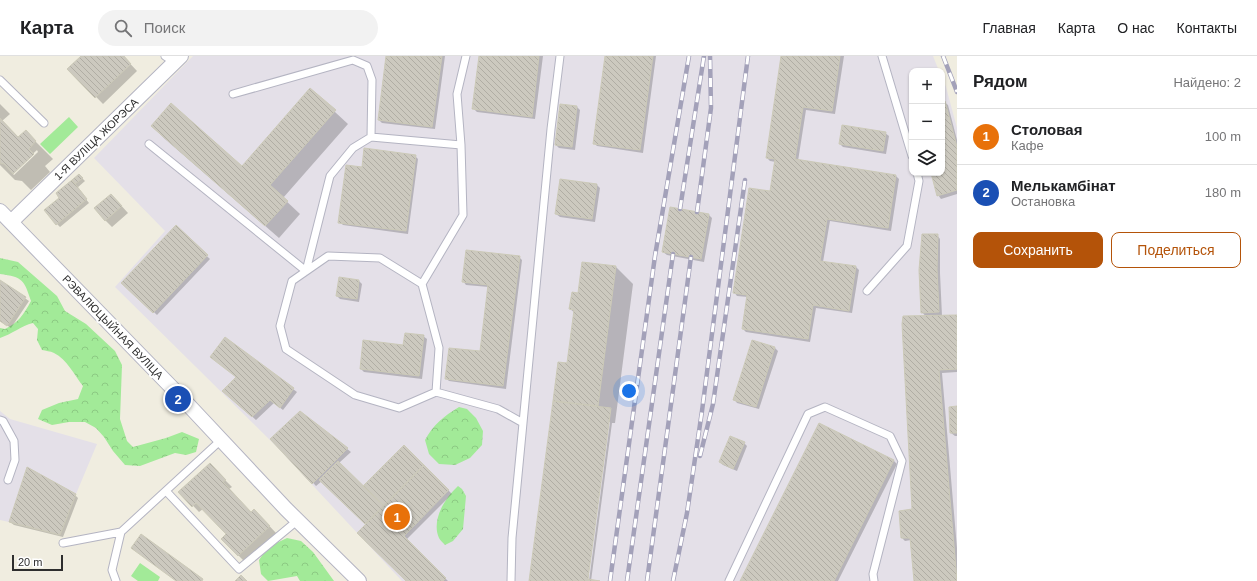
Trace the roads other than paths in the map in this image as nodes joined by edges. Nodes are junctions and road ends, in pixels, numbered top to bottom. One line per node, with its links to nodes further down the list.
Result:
1 (466, 56): 10 (lane)
2 (560, 56): 20 (lane)
3 (882, 56): 11 (lane)
4 (173, 58): 14 (street, 1-Я ВУЛІЦА ЖОРЭСА)
5 (0, 80): 7 (lane)
6 (233, 94): 8 (lane)
7 (44, 123)
8 (371, 137): 10 (lane); 15 (lane)
9 (149, 144): 15 (lane)
10 (461, 146): 16 (lane)
11 (909, 146)
12 (918, 176): 17 (lane)
13 (0, 211): 14 (street, РЭВАЛЮЦЫЙНАЯ ВУЛІЦА)
14 (11, 222): 21 (street, РЭВАЛЮЦЫЙНАЯ ВУЛІЦА)
15 (306, 272): 16 (lane); 18 (lane)
16 (422, 284): 18 (lane)
17 (867, 291)
18 (436, 392): 20 (lane)
19 (0, 420): 22 (lane)
20 (523, 423): 29 (lane)
21 (221, 440): 23 (lane); 24 (street, РЭВАЛЮЦЫЙНАЯ ВУЛІЦА)
22 (8, 480)
23 (166, 491): 24 (lane); 25 (lane)
24 (298, 520): 28 (street, РЭВАЛЮЦЫЙНАЯ ВУЛІЦА)
25 (121, 532): 26 (lane); 27 (lane)
26 (63, 543)
27 (116, 581)
28 (359, 581)
29 (511, 581)
30 (728, 581): 31 (lane)
31 (874, 581)

